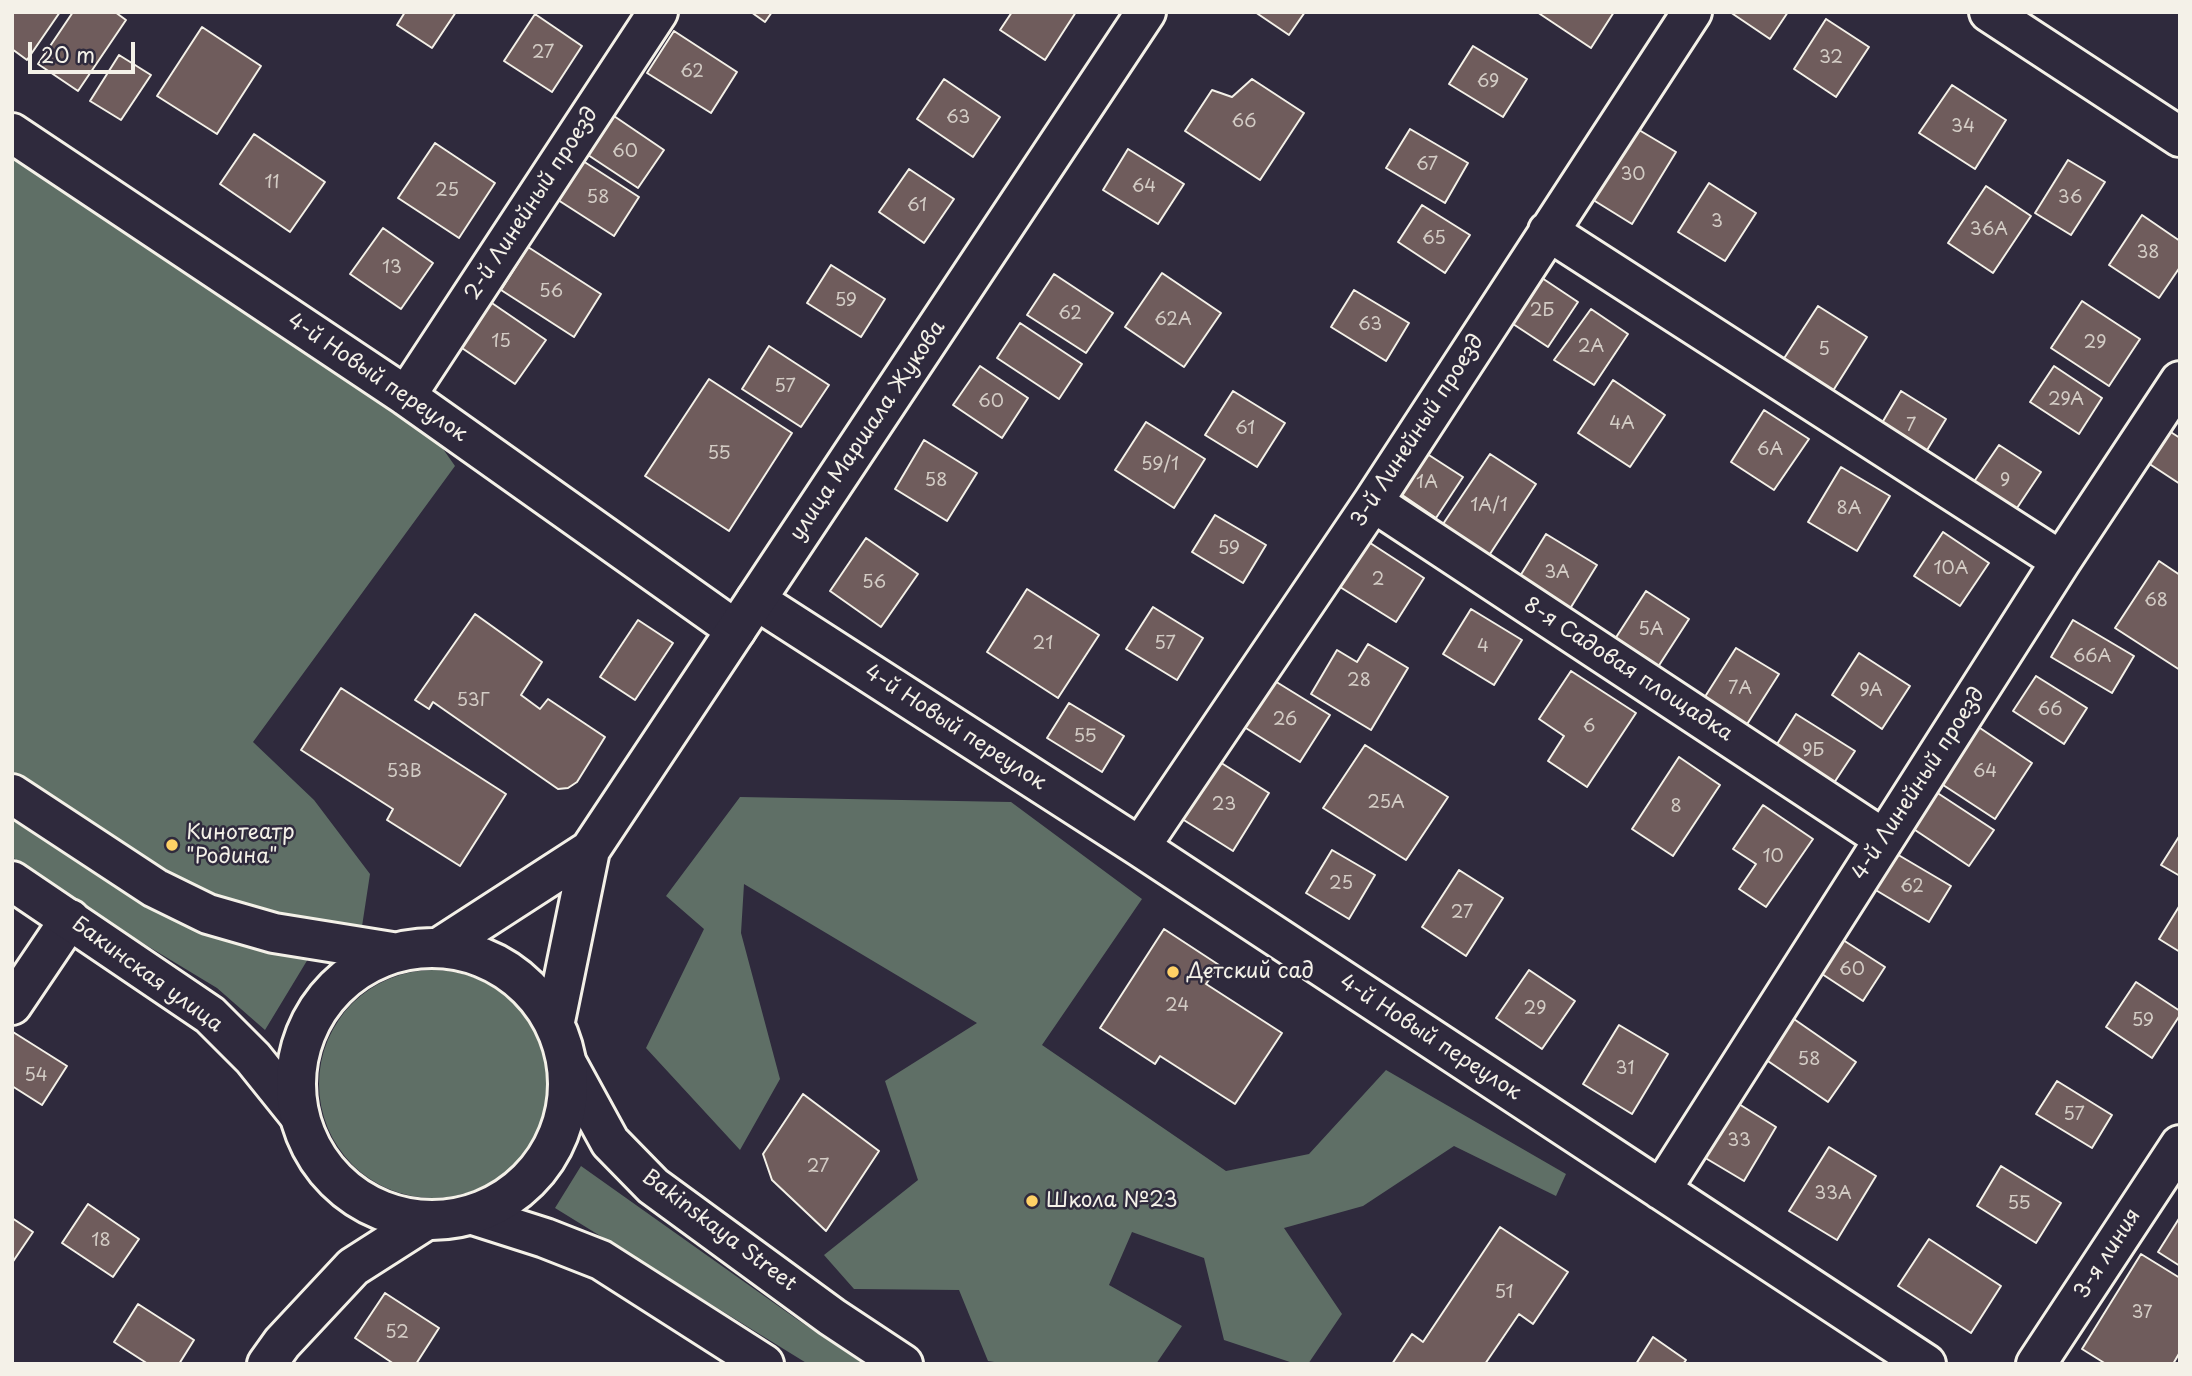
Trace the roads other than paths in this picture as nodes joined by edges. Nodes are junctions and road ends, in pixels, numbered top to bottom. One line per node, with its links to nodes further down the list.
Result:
1 (1146, 12): 12 (street, улица Маршала Жукова)
2 (1692, 12): 7 (street, 3-й Линейный проезд)
3 (1989, 12): 6 (street)
4 (657, 13): 9 (street, 2-й Линейный проезд)
5 (12, 133): 9 (street, 4-й Новый переулок)
6 (2180, 137)
7 (1548, 231): 10 (street, 3-й Линейный проезд); 11 (street)
8 (2180, 381): 11 (street, 4-й Линейный проезд)
9 (406, 396): 12 (street, 4-й Новый переулок)
10 (1373, 502): 14 (street, 8-я Садовая площадка); 15 (street, 3-й Линейный проезд)
11 (2062, 561): 14 (street, 4-й Линейный проезд)
12 (746, 615): 15 (street, 4-й Новый переулок); 16 (street, улица Маршала Жукова)
13 (12, 794): 20 (street)
14 (1884, 839): 26 (street, 4-й Линейный проезд)
15 (1140, 847): 26 (street, 4-й Новый переулок)
16 (590, 850): 19 (street, улица Маршала Жукова); 22 (street, улица Маршала Жукова)
17 (12, 881): 18 (street, Бакинская улица)
18 (69, 919): 21 (street); 24 (street, Бакинская улица)
19 (440, 947): 20 (street); 22 (street)
20 (393, 952): 24 (street)
21 (12, 1005)
22 (555, 1021): 23 (street)
23 (569, 1066): 27 (street); 31 (street, Bakinskaya Street)
24 (298, 1114): 28 (street)
25 (2180, 1145): 33 (street, 3-я линия)
26 (1661, 1190): 32 (street, 4-й Новый переулок)
27 (473, 1215): 28 (street); 30 (street)
28 (425, 1221): 29 (street)
29 (268, 1364)
30 (764, 1364)
31 (903, 1364)
32 (1926, 1364)
33 (2036, 1364)

